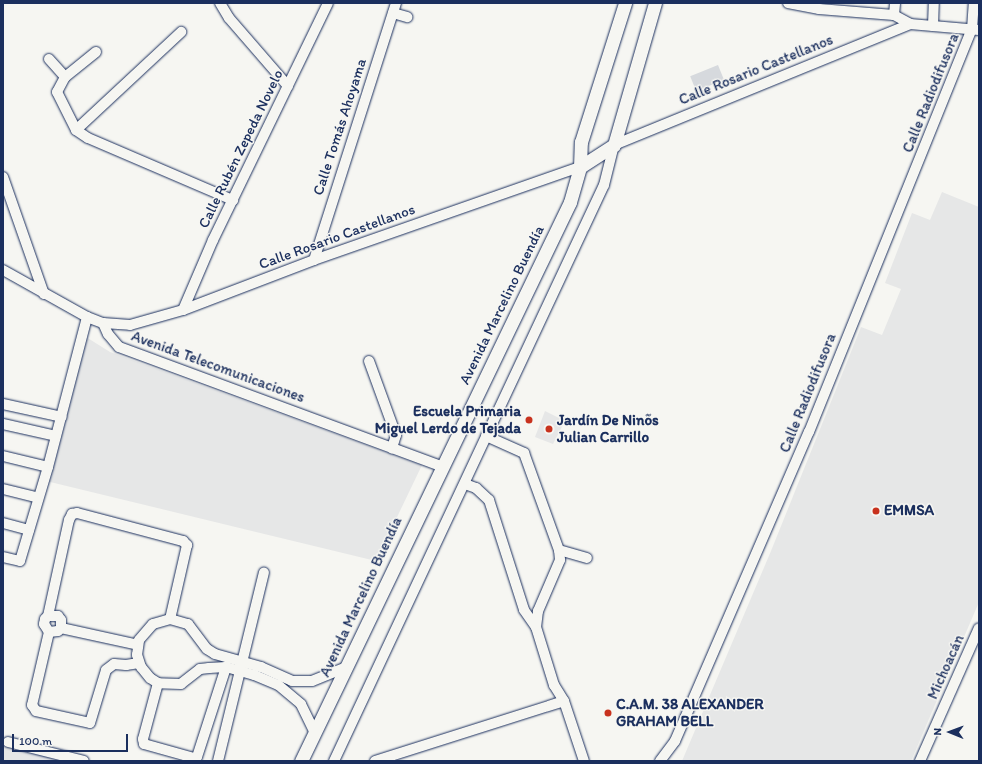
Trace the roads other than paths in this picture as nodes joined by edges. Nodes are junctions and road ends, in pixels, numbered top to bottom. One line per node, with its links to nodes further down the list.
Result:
1 (220, 3): 21 (street)
2 (328, 3): 21 (street, Calle Rubén Zepeda Novelo)
3 (625, 3): 24 (main road, Avenida Marcelino Buendía)
4 (655, 3): 23 (main road)
5 (788, 3): 9 (street)
6 (895, 3): 12 (street)
7 (934, 3): 15 (street)
8 (974, 3): 16 (street, Calle Radiodifusora)
9 (819, 6): 11 (street)
10 (394, 8): 13 (street); 27 (street, Calle Tomás Ahoyama)
11 (855, 8): 12 (street)
12 (894, 15): 14 (street)
13 (407, 17)
14 (910, 24): 15 (street); 23 (street, Calle Rosario Castellanos)
15 (933, 26): 16 (street)
16 (975, 30): 72 (street, Calle Radiodifusora)
17 (181, 32): 22 (street)
18 (96, 52): 20 (street)
19 (49, 59): 20 (street)
20 (65, 77): 22 (street)
21 (288, 86): 26 (street, Calle Rubén Zepeda Novelo)
22 (76, 130): 26 (street)
23 (614, 145): 24 (main road); 38 (street)
24 (580, 167): 27 (street, Calle Rosario Castellanos); 41 (main road, Avenida Marcelino Buendía)
25 (3, 177): 29 (street)
26 (233, 200): 30 (street, Calle Rubén Zepeda Novelo)
27 (314, 260): 30 (street, Calle Rosario Castellanos)
28 (3, 270): 29 (street)
29 (44, 294): 31 (street)
30 (183, 310): 32 (street, Calle Rosario Castellanos)
31 (87, 317): 32 (street); 35 (street)
32 (103, 323): 39 (street, Avenida Telecomunicaciones)
33 (369, 361): 39 (street)
34 (3, 404): 35 (street)
35 (62, 417): 37 (street)
36 (3, 424): 37 (street)
37 (56, 436): 42 (street)
38 (486, 436): 43 (street); 48 (street)
39 (392, 448): 41 (street, Avenida Telecomunicaciones)
40 (3, 456): 42 (street)
41 (441, 466): 61 (main road, Avenida Marcelino Buendía)
42 (48, 467): 45 (street)
43 (465, 484): 54 (street); 69 (street)
44 (3, 489): 45 (street)
45 (38, 498): 47 (street)
46 (3, 522): 47 (street)
47 (29, 530): 49 (street)
48 (559, 550): 50 (street); 54 (street)
49 (3, 556)
50 (587, 558)
51 (264, 573): 60 (street)
52 (51, 611): 53 (street); 56 (street); 56 (street)
53 (170, 619): 57 (street); 60 (street)
54 (536, 627): 63 (street)
55 (979, 628): 73 (street, Michoacán)
56 (57, 631): 57 (street); 58 (street)
57 (138, 645): 58 (street)
58 (139, 662): 62 (street)
59 (226, 667): 60 (street); 62 (street); 62 (street)
60 (241, 667): 61 (street); 64 (street); 67 (street)
61 (346, 667): 64 (main road, Avenida Marcelino Buendía)
62 (158, 683)
63 (564, 701): 70 (street); 71 (street)
64 (315, 733): 68 (main road, Avenida Marcelino Buendía)
65 (8, 742): 66 (street)
66 (84, 761)
67 (218, 761)
68 (301, 761)
69 (334, 761)
70 (374, 761)
71 (584, 761)
72 (660, 761)
73 (920, 761)

